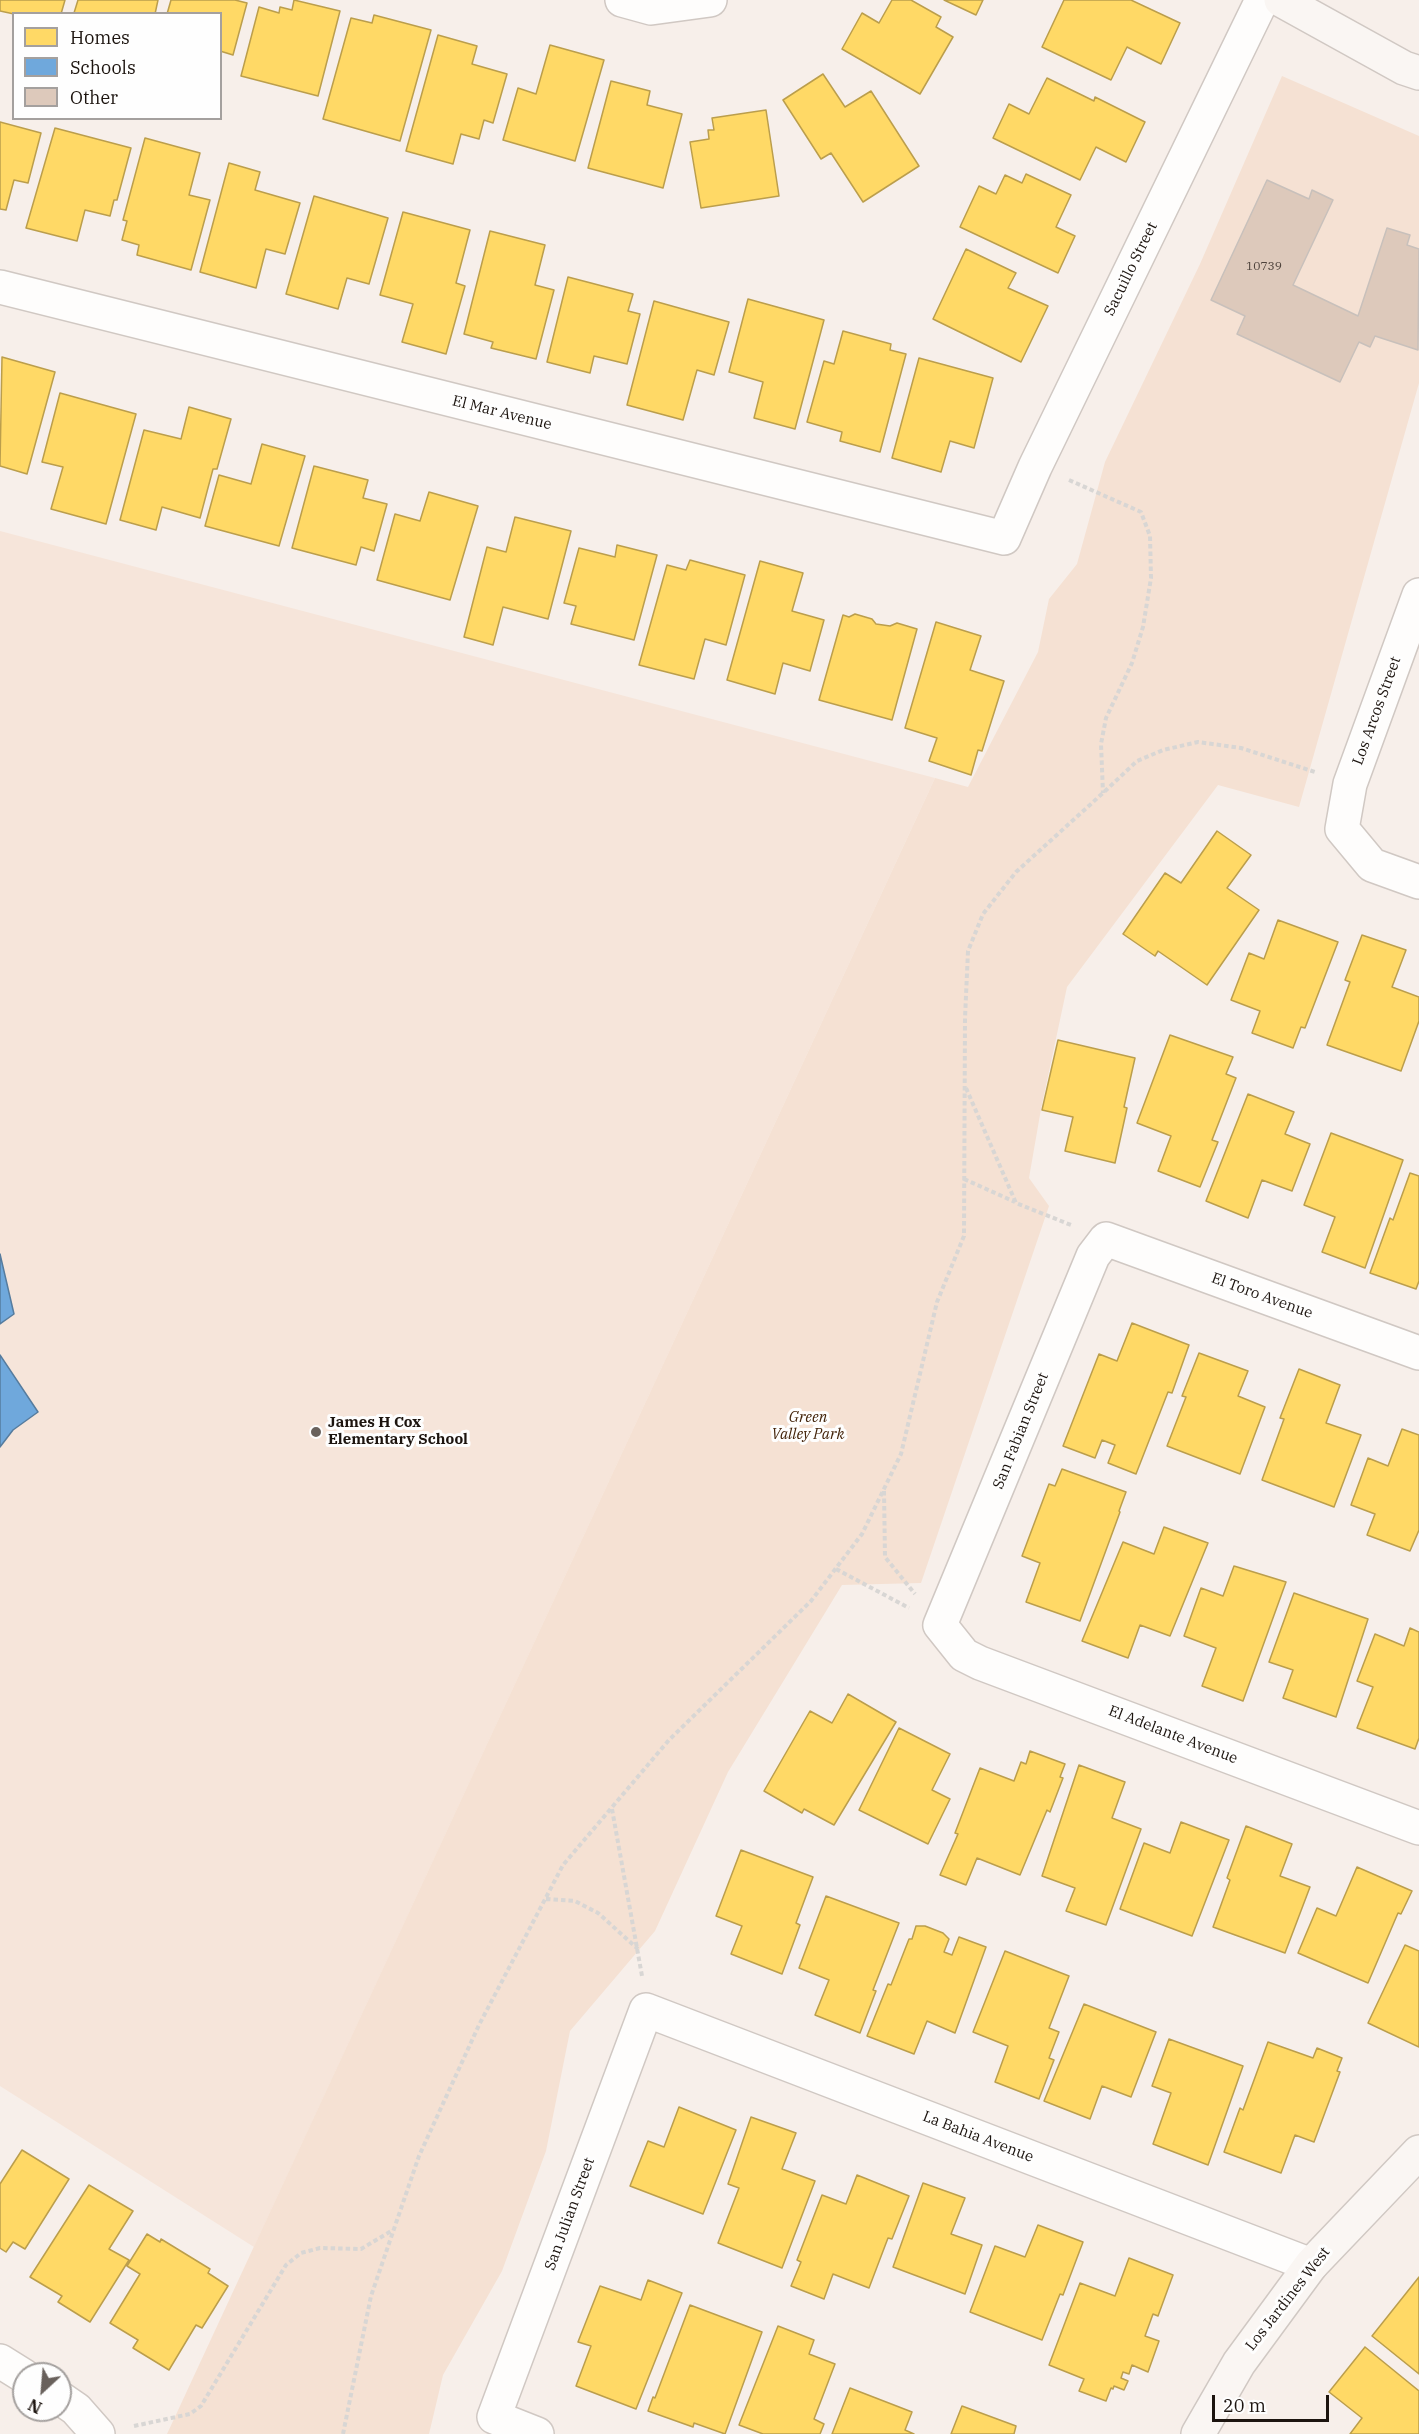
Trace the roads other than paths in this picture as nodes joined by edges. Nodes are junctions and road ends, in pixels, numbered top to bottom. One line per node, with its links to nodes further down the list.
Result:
1 (622, 0): 2 (street)
2 (710, 0)
3 (1262, 0): 7 (street, Sacuillo Street)
4 (1281, 0): 5 (street)
5 (1419, 73)
6 (0, 287): 7 (street, El Mar Avenue)
7 (1004, 538)
8 (1419, 595): 9 (street, Los Arcos Street)
9 (1419, 882)
10 (1106, 1239): 11 (street, El Toro Avenue); 12 (street, San Fabian Street)
11 (1419, 1353)
12 (940, 1625): 13 (street, El Adelante Avenue)
13 (1419, 1828)
14 (646, 2010): 16 (street, La Bahia Avenue); 19 (street, San Julian Street)
15 (1419, 2152): 16 (street, Los Jardines West)
16 (1311, 2265): 20 (street, Los Jardines West)
17 (72, 2406): 18 (street)
18 (98, 2434)
19 (537, 2434)
20 (1198, 2434)

